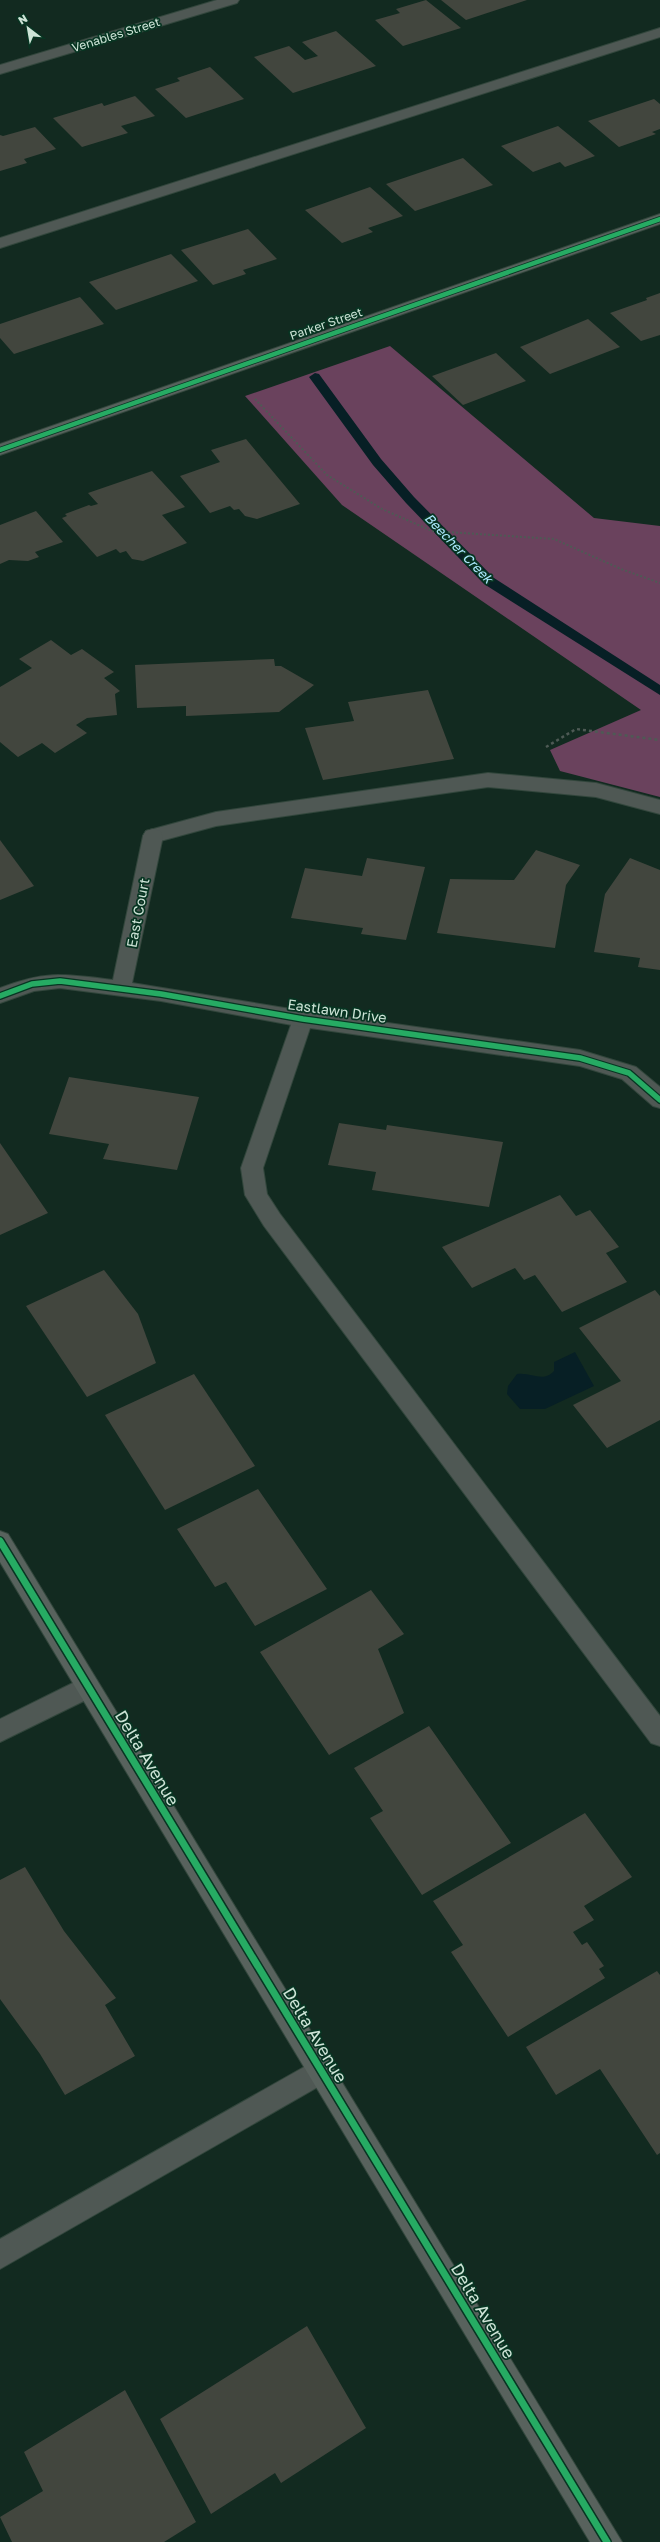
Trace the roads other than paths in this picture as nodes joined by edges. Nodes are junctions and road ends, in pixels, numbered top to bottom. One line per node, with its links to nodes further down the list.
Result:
1 (232, 0): 3 (street, Venables Street)
2 (660, 32): 5 (street)
3 (0, 70)
4 (660, 219): 6 (street, Parker Street)
5 (0, 243)
6 (0, 450)
7 (660, 807): 8 (street, East Court)
8 (121, 990): 9 (street, Eastlawn Drive); 10 (street, Eastlawn Drive)
9 (0, 996)
10 (303, 1019): 11 (street, Eastlawn Drive); 15 (street)
11 (660, 1100)
12 (0, 1541): 13 (street, Delta Avenue)
13 (87, 1687): 14 (street); 16 (street, Delta Avenue)
14 (0, 1732)
15 (660, 1735)
16 (320, 2071): 17 (street); 18 (street, Delta Avenue)
17 (0, 2255)
18 (607, 2542)

